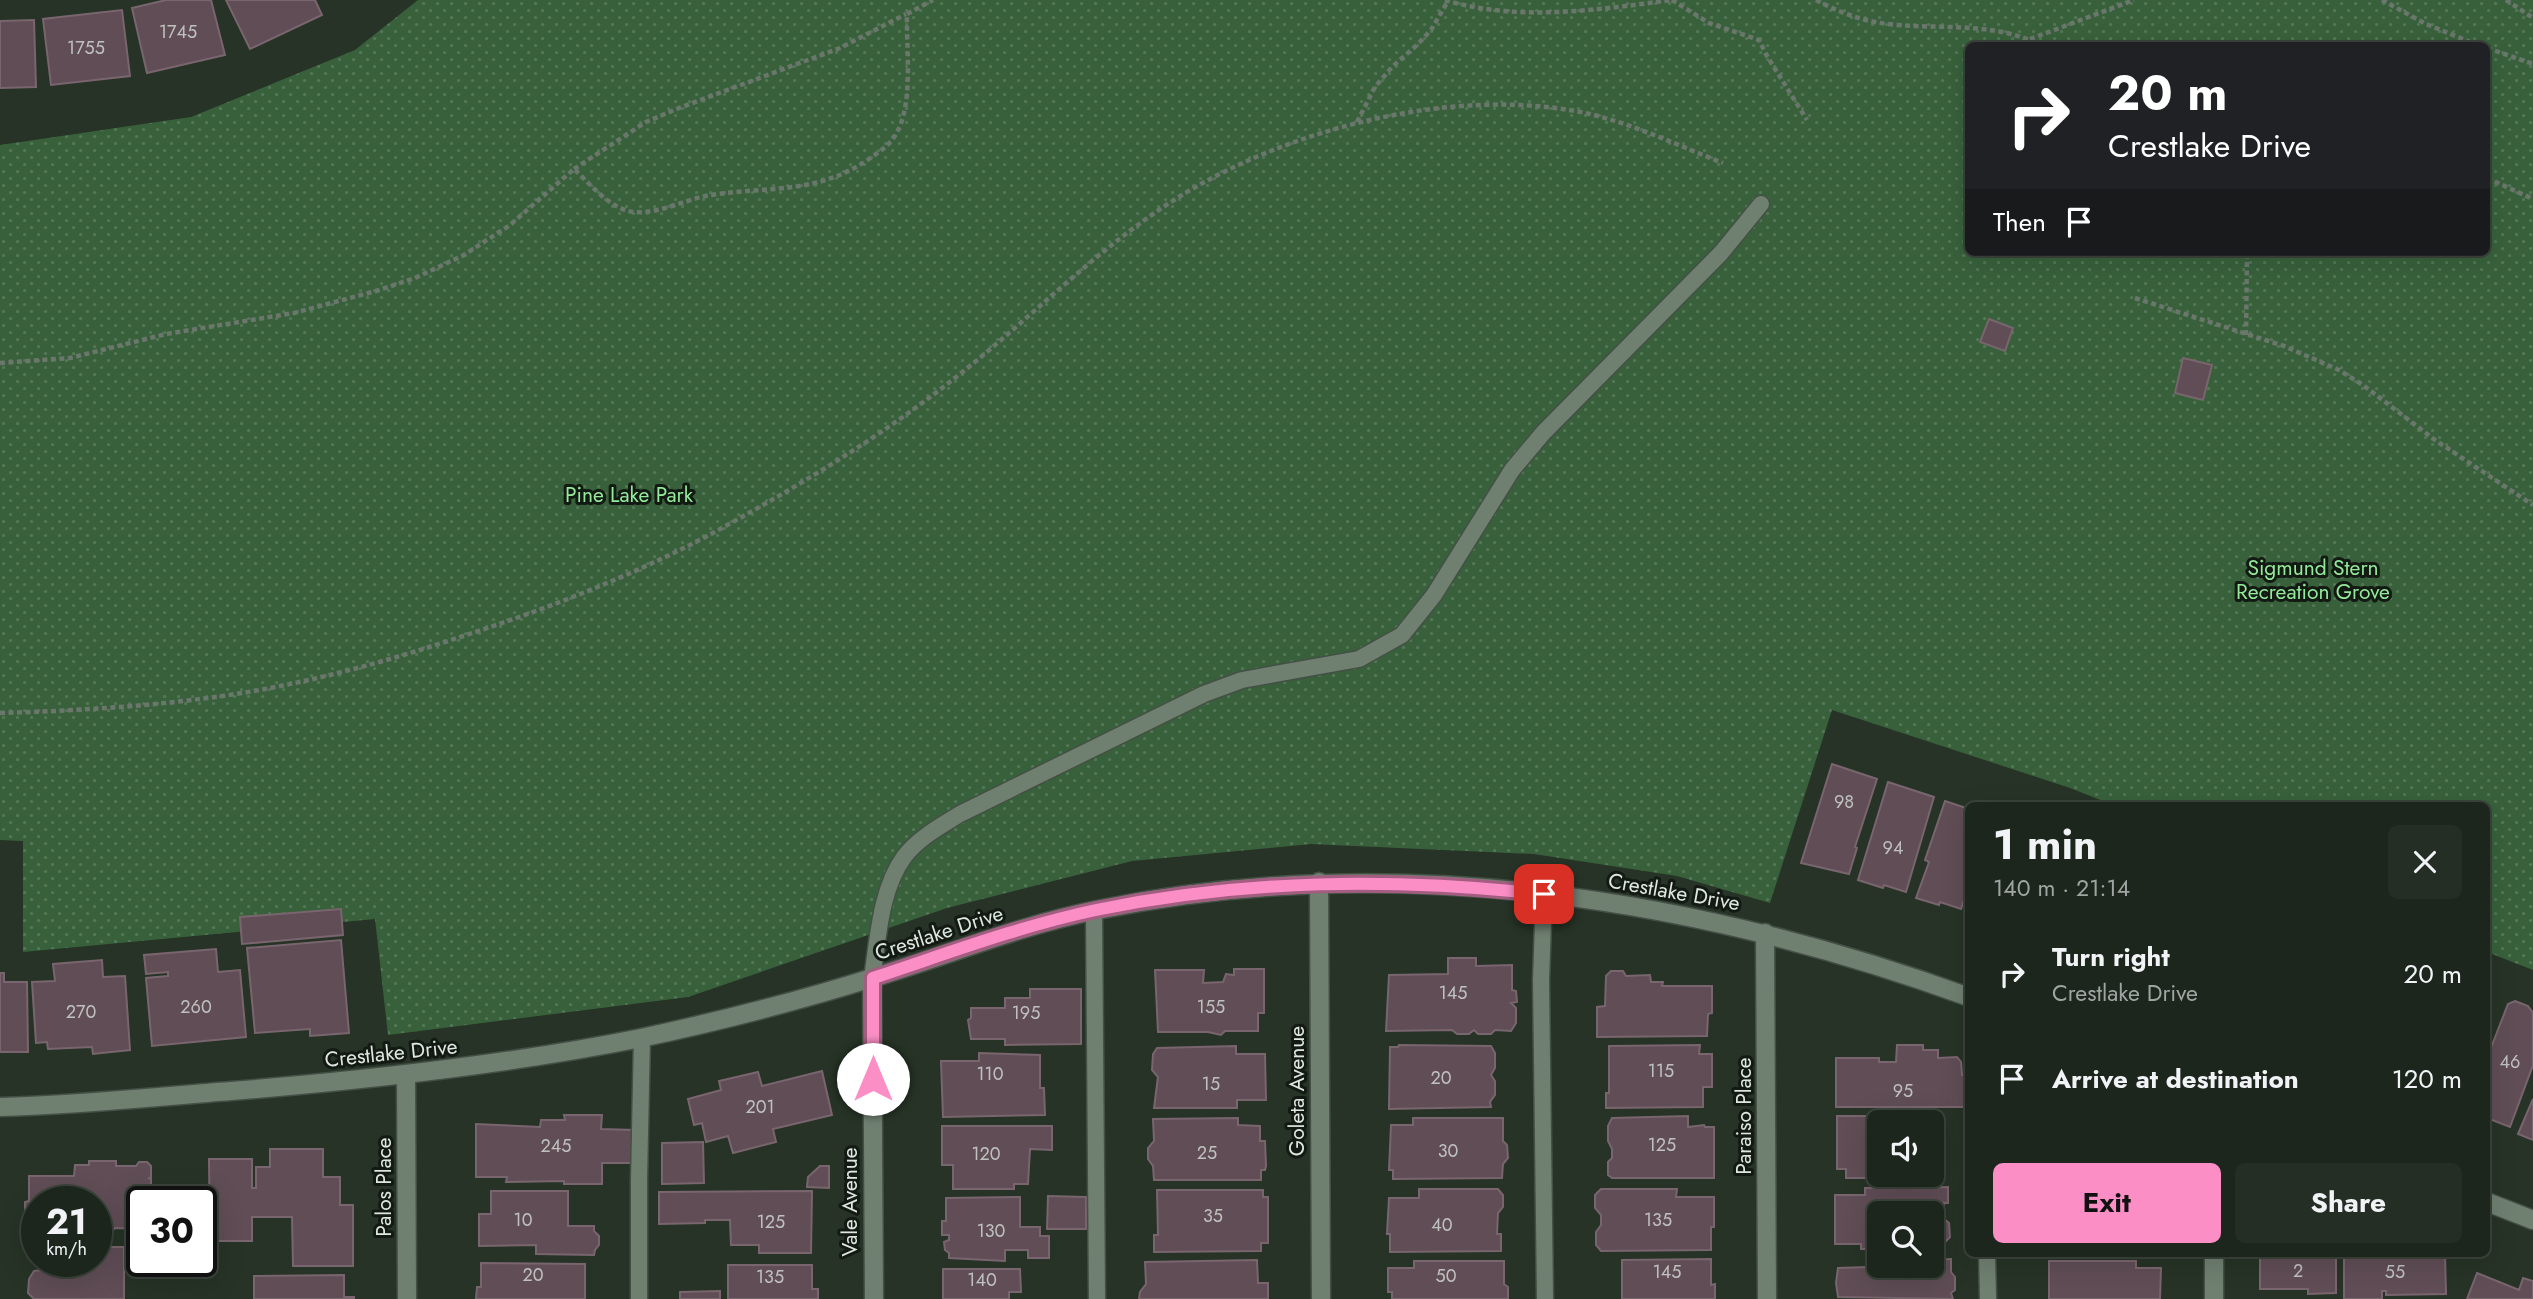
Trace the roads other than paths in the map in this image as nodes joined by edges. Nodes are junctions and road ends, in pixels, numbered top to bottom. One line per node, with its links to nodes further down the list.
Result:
1 (1761, 204): 6 (lane)
2 (1318, 882): 3 (street, Crestlake Drive); 4 (street, Crestlake Drive); 19 (street, Goleta Avenue)
3 (1544, 894): 5 (street, Crestlake Drive); 20 (lane)
4 (1094, 911): 6 (street, Crestlake Drive); 18 (lane)
5 (1765, 933): 7 (street, Crestlake Drive); 21 (street, Paraiso Place)
6 (873, 978): 8 (street, Crestlake Drive); 17 (street, Vale Avenue)
7 (1965, 996)
8 (642, 1037): 9 (street, Crestlake Drive); 16 (lane)
9 (406, 1075): 10 (street, Crestlake Drive); 15 (street, Palos Place)
10 (0, 1107)
11 (2490, 1203): 12 (street)
12 (2533, 1220)
13 (1987, 1257): 22 (lane)
14 (2214, 1257): 23 (street)
15 (407, 1299)
16 (639, 1299)
17 (873, 1299)
18 (1097, 1299)
19 (1321, 1299)
20 (1545, 1299)
21 (1767, 1299)
22 (1988, 1299)
23 (2214, 1299)

